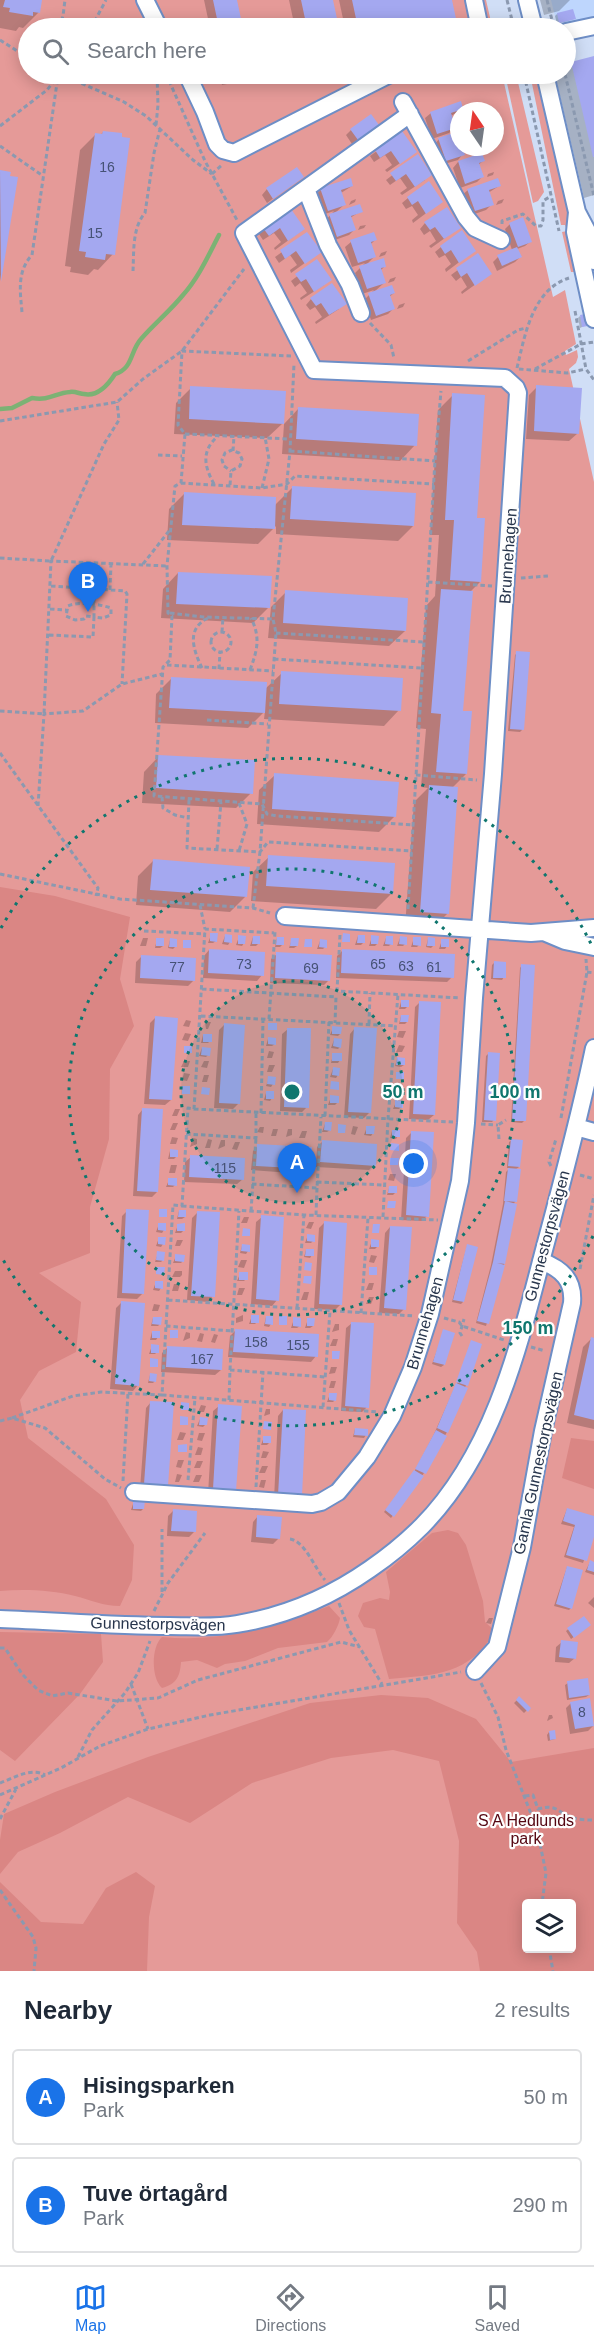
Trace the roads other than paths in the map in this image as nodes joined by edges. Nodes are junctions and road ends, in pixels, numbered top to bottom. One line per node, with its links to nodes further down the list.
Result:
1 (145, 0): 4 (street)
2 (474, 0): 5 (street)
3 (527, 0): 6 (street)
4 (154, 18)
5 (478, 18)
6 (532, 18)
7 (594, 26): 8 (street)
8 (576, 30)
9 (192, 84): 10 (street)
10 (370, 84)
11 (547, 84): 14 (street)
12 (306, 189): 15 (street); 17 (street); 21 (street, Brunnehagen)
13 (594, 209): 14 (street)
14 (577, 212): 16 (street); 18 (street)
15 (501, 240)
16 (594, 261)
17 (362, 313)
18 (594, 319)
19 (285, 916): 21 (street)
20 (594, 928): 22 (street)
21 (480, 930): 22 (street); 28 (street, Brunnehagen)
22 (546, 933): 23 (street)
23 (590, 946)
24 (594, 1048): 25 (street, Gunnestorpsvägen)
25 (576, 1127): 26 (street); 27 (street, Gunnestorpsvägen)
26 (594, 1132)
27 (541, 1261): 29 (street, Gunnestorpsvägen); 30 (street, Gamla Gunnestorpsvägen)
28 (128, 1490)
29 (0, 1618)
30 (475, 1671)

